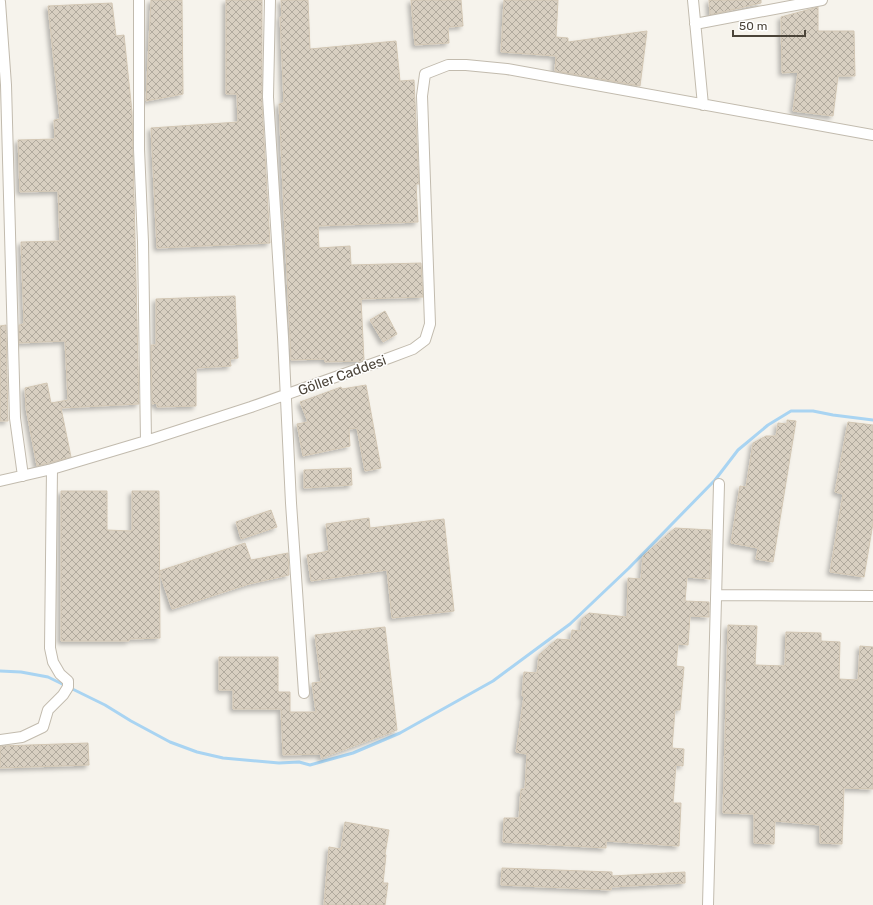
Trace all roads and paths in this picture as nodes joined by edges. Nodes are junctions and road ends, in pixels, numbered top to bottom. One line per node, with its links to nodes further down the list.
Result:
1 (139, 0): 10 (street)
2 (270, 0): 9 (street)
3 (693, 0): 6 (street)
4 (822, 0): 6 (street)
5 (0, 2): 12 (street)
6 (695, 24): 7 (street)
7 (703, 104): 8 (street); 9 (street, Göller Caddesi)
8 (873, 136)
9 (286, 395): 10 (street, Göller Caddesi); 17 (street)
10 (146, 441): 11 (street, Göller Caddesi)
11 (52, 469): 12 (street, Göller Caddesi); 18 (street)
12 (23, 476): 13 (street, Göller Caddesi)
13 (0, 480)
14 (719, 484): 15 (street)
15 (716, 595): 16 (street); 19 (street)
16 (873, 596)
17 (304, 693)
18 (0, 740)
19 (708, 905)

